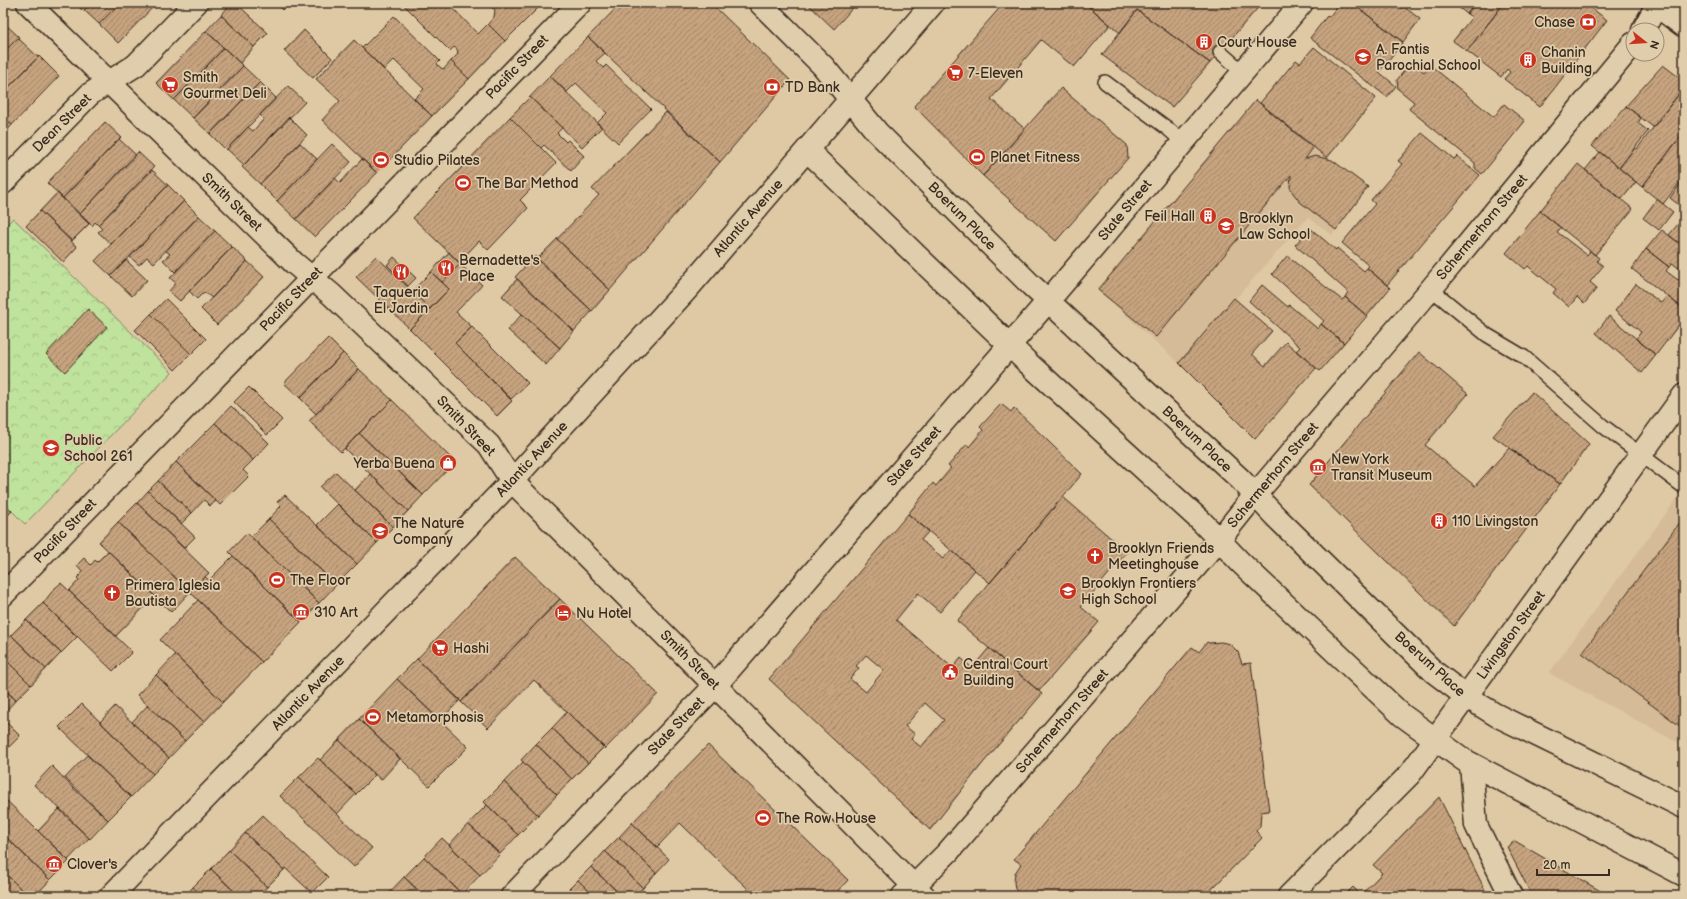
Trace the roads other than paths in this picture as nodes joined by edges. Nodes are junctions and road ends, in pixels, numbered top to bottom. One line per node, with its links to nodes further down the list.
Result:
1 (28, 3): 13 (street, Smith Street)
2 (196, 3): 13 (street, Dean Street)
3 (580, 3): 19 (street, Pacific Street)
4 (760, 3): 15 (street, Boerum Place)
5 (933, 3): 15 (street, Atlantic Avenue)
6 (1302, 3): 12 (street, State Street)
7 (1656, 4): 8 (street); 9 (street)
8 (1648, 22)
9 (1684, 26)
10 (1220, 52): 12 (lane)
11 (1625, 54): 20 (street, Schermerhorn Street)
12 (1243, 72): 16 (street, State Street)
13 (109, 82): 18 (street, Dean Street); 19 (street, Smith Street)
14 (1105, 82): 16 (lane)
15 (850, 99): 17 (street, Atlantic Avenue); 21 (street, Boerum Place)
16 (1184, 142): 21 (street, State Street)
17 (807, 150): 22 (street); 25 (street, Atlantic Avenue)
18 (3, 183)
19 (311, 278): 25 (street, Smith Street); 29 (street, Pacific Street)
20 (1431, 289): 24 (lane); 27 (street, Schermerhorn Street)
21 (1048, 302): 22 (street, State Street); 27 (street, Boerum Place)
22 (1010, 345): 28 (street); 30 (street, State Street)
23 (1684, 395): 24 (street, Livingston Street)
24 (1640, 454): 26 (lane); 31 (street, Livingston Street)
25 (512, 481): 30 (street, Smith Street); 37 (street, Atlantic Avenue)
26 (1684, 487)
27 (1255, 495): 28 (street, Schermerhorn Street); 31 (street, Boerum Place)
28 (1219, 540): 32 (street); 36 (street, Schermerhorn Street)
29 (3, 595)
30 (715, 686): 36 (street, Smith Street); 38 (street, State Street)
31 (1466, 697): 32 (street, Livingston Street); 34 (street, Boerum Place)
32 (1435, 740): 33 (street); 39 (street, Livingston Street)
33 (1471, 764): 35 (street); 40 (street)
34 (1684, 807)
35 (1684, 875)
36 (914, 893)
37 (111, 896)
38 (512, 896)
39 (1289, 896)
40 (1511, 896)

